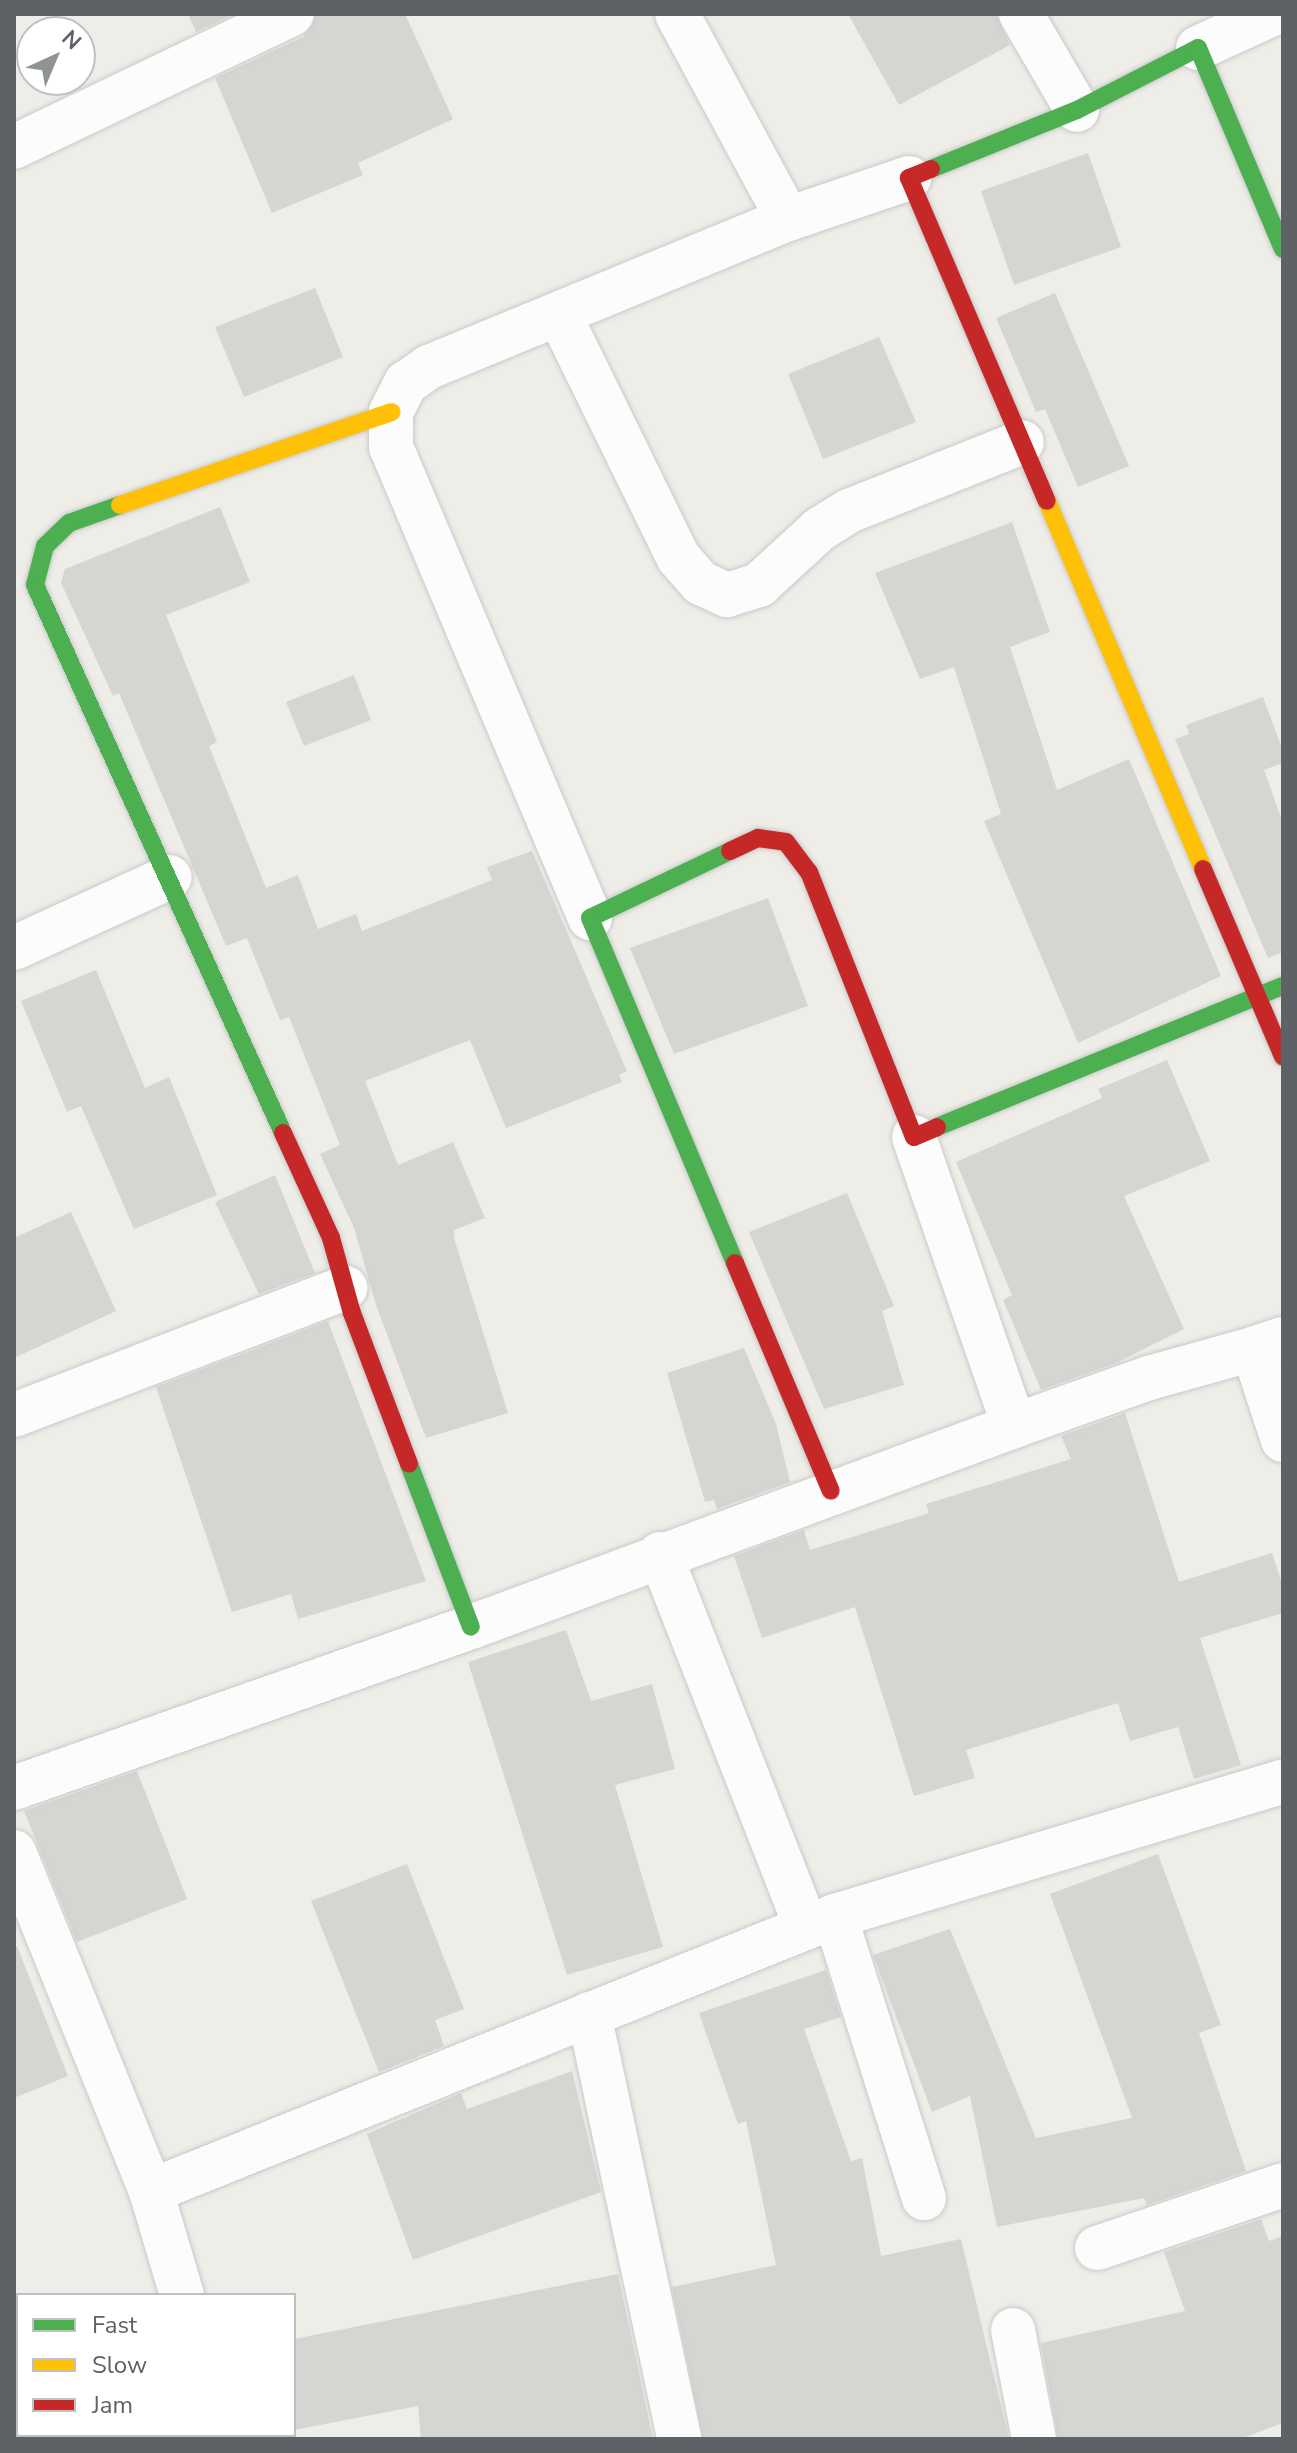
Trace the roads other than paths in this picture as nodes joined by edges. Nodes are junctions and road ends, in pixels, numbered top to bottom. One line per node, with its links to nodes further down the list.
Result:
1 (292, 14): 7 (street)
2 (677, 14): 9 (street)
3 (1021, 14): 6 (street)
4 (1272, 14): 5 (street)
5 (1198, 48): 6 (street); 10 (street)
6 (1077, 110): 8 (street)
7 (14, 147)
8 (909, 178): 9 (street); 13 (street)
9 (788, 219): 11 (street)
10 (1283, 249)
11 (559, 314): 12 (street); 13 (street)
12 (391, 412): 14 (street); 15 (street)
13 (1022, 442): 18 (street)
14 (170, 877): 16 (street); 21 (street)
15 (590, 918): 20 (street); 26 (street)
16 (14, 948)
17 (1283, 986): 18 (street)
18 (1259, 998): 19 (street); 20 (street)
19 (1283, 1057)
20 (914, 1137): 24 (street)
21 (345, 1288): 23 (street); 28 (street)
22 (1268, 1344): 24 (street); 25 (street)
23 (14, 1415)
24 (1014, 1426): 26 (street)
25 (1283, 1440)
26 (831, 1491): 27 (street)
27 (660, 1554): 28 (street); 32 (street)
28 (471, 1627): 30 (street)
29 (1283, 1782): 32 (street)
30 (14, 1788)
31 (14, 1852): 35 (street)
32 (820, 1922): 33 (street); 36 (street)
33 (589, 2014): 35 (street); 40 (street)
34 (1283, 2185): 37 (street)
35 (151, 2191): 38 (street)
36 (924, 2198)
37 (1097, 2248)
38 (181, 2293)
39 (1013, 2330): 41 (street)
40 (679, 2439)
41 (1034, 2439)

